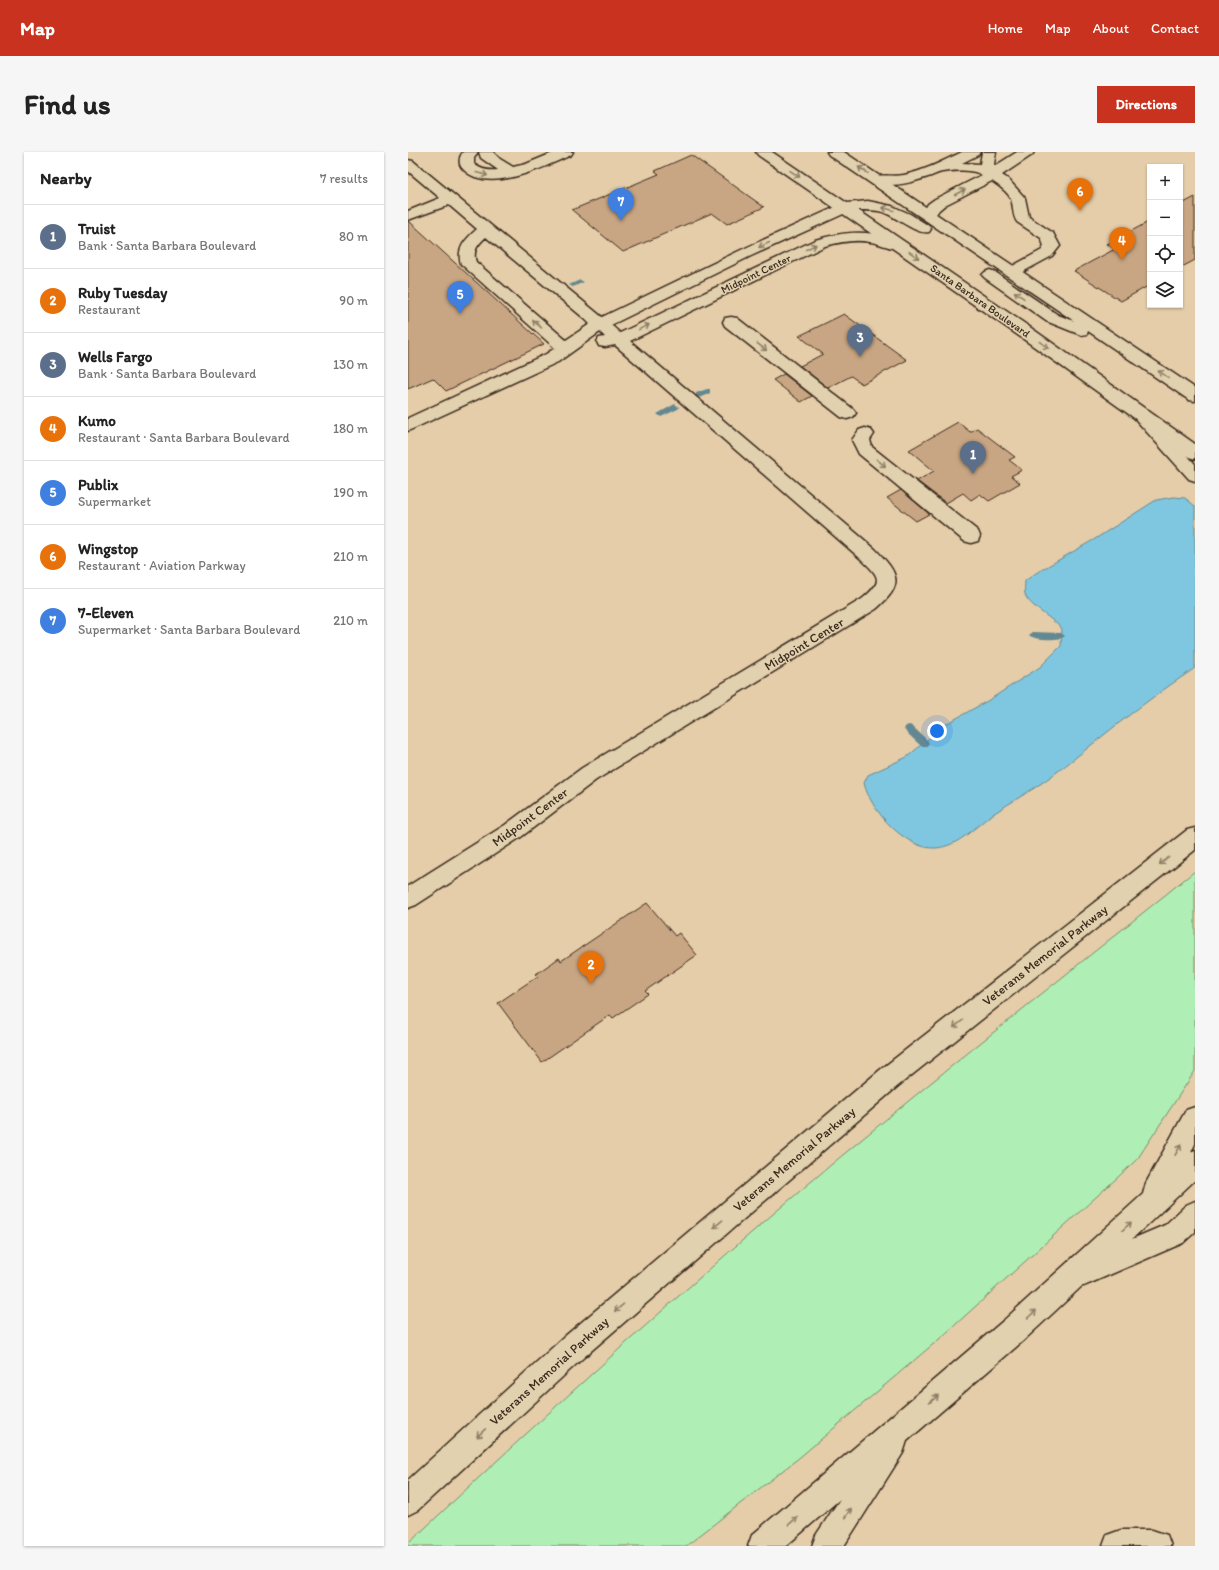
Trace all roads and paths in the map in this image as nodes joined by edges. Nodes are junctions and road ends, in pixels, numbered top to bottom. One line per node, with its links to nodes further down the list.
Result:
1 (471, 152): 11 (main road, one-way to 11)
2 (486, 152): 11 (main road)
3 (566, 152): 11 (main road)
4 (763, 152): 15 (main road, Santa Barbara Boulevard, one-way to 15)
5 (834, 152): 13 (main road, one-way to 5)
6 (973, 152): 10 (main road)
7 (989, 152): 12 (main road)
8 (1028, 152): 12 (main road)
9 (408, 164): 14 (main road, Midpoint Center)
10 (936, 168): 12 (main road); 13 (main road)
11 (515, 171)
12 (992, 175): 16 (main road, one-way to 12); 22 (main road)
13 (878, 180): 16 (main road)
14 (449, 200): 17 (main road); 18 (main road, Midpoint Center)
15 (845, 208): 19 (main road, Midpoint Center, one-way to 15); 20 (main road, Santa Barbara Boulevard); 24 (main road, Midpoint Center, one-way to 24)
16 (929, 214): 22 (main road)
17 (408, 216)
18 (486, 229): 24 (main road, Midpoint Center); 27 (main road, one-way to 18)
19 (941, 241)
20 (899, 245): 25 (main road, Midpoint Center, one-way to 20); 30 (main road, Santa Barbara Boulevard, one-way to 30)
21 (980, 268): 26 (main road, one-way to 21)
22 (1012, 272): 26 (main road)
23 (731, 322): 29 (main road, one-way to 29)
24 (600, 324): 25 (main road, Midpoint Center); 27 (main road, Midpoint Center)
25 (618, 340): 27 (main road, Midpoint Center); 37 (main road, Midpoint Center)
26 (1116, 343): 28 (main road, one-way to 26)
27 (566, 349): 31 (main road)
28 (1195, 396)
29 (847, 413)
30 (1143, 417): 33 (main road, Santa Barbara Boulevard); 34 (main road)
31 (408, 425)
32 (865, 434): 35 (main road, one-way to 35)
33 (1195, 453)
34 (1195, 475)
35 (971, 536)
36 (1195, 837): 44 (main road, Veterans Memorial Parkway, one-way to 44)
37 (408, 898)
38 (1195, 1119): 40 (main road, one-way to 38)
39 (1195, 1163): 40 (main road)
40 (1146, 1208): 42 (main road, one-way to 40)
41 (1195, 1214): 42 (main road)
42 (1070, 1279): 43 (main road, one-way to 42)
43 (907, 1422): 45 (main road, one-way to 43); 46 (main road, one-way to 43)
44 (408, 1500)
45 (763, 1546)
46 (827, 1546)
47 (1118, 1546): 48 (main road)
48 (1156, 1546)

